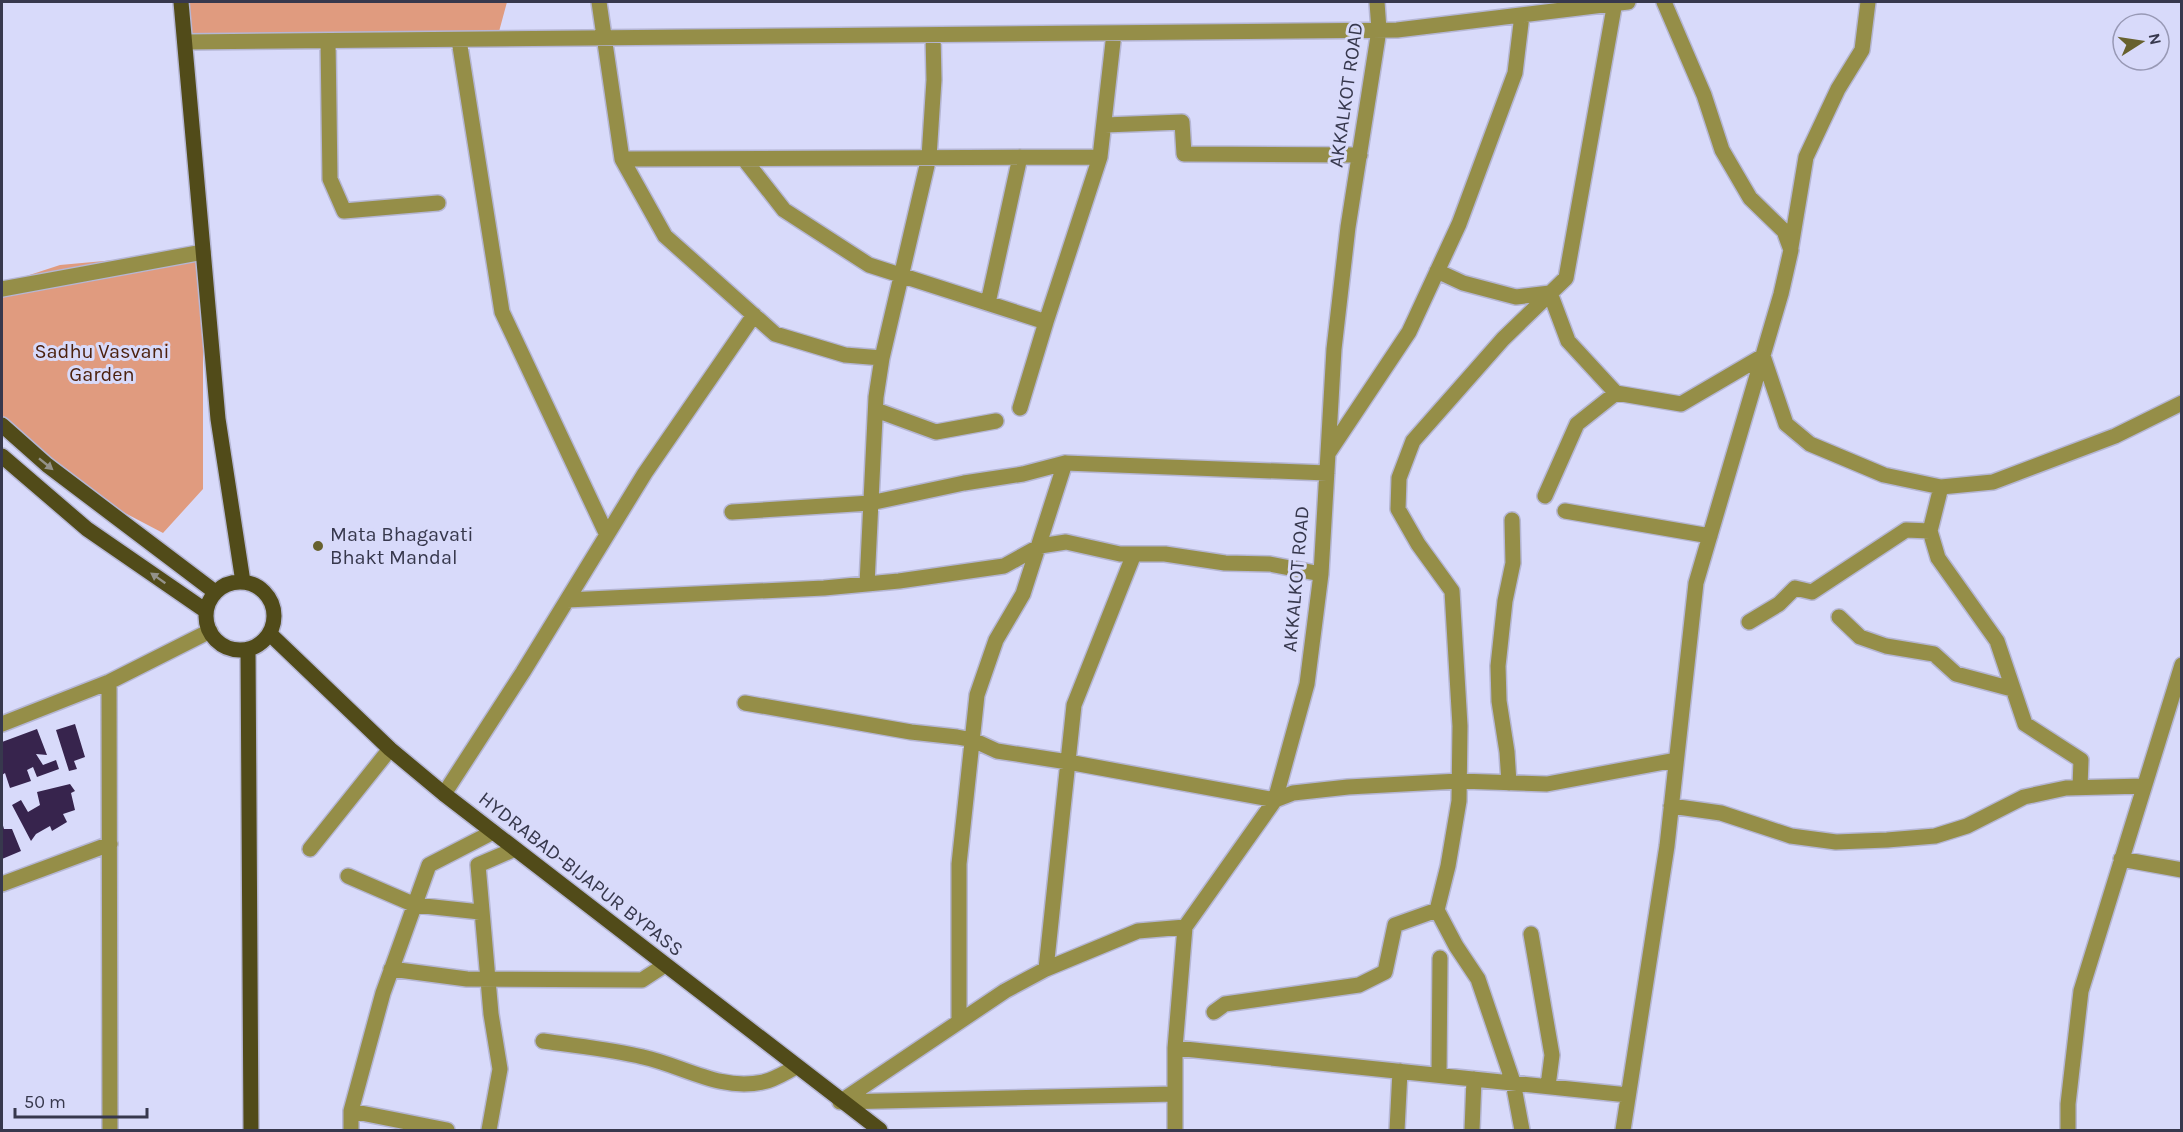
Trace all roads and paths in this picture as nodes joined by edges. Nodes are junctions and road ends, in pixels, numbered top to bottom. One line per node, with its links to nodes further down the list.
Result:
1 (181, 2): 14 (main road)
2 (599, 2): 11 (street)
3 (1377, 2): 8 (street, AKKALKOT ROAD)
4 (1619, 2): 7 (street); 28 (street)
5 (1664, 2): 23 (street)
6 (1868, 2): 23 (street)
7 (1522, 15): 8 (street); 25 (street)
8 (1379, 30): 9 (street); 16 (street, AKKALKOT ROAD)
9 (1114, 33): 10 (street); 15 (street)
10 (933, 35): 11 (street); 17 (street)
11 (603, 38): 12 (street); 20 (street)
12 (459, 40): 13 (street); 51 (street)
13 (328, 41): 14 (street); 22 (street)
14 (185, 42): 24 (main road)
15 (1105, 125): 16 (street); 19 (street)
16 (1360, 155): 40 (street, AKKALKOT ROAD)
17 (929, 157): 18 (street); 21 (street); 26 (street)
18 (1020, 157): 19 (street); 29 (street)
19 (1100, 157): 31 (street)
20 (622, 159): 21 (street); 30 (street)
21 (744, 159): 26 (street)
22 (438, 203)
23 (1791, 250): 32 (street)
24 (203, 252): 27 (street); 56 (main road)
25 (1437, 271): 28 (street); 40 (street)
26 (902, 276): 29 (street); 33 (street)
27 (2, 289)
28 (1550, 293): 34 (street); 75 (street)
29 (988, 303): 31 (street)
30 (754, 315): 33 (street); 51 (street)
31 (1046, 321): 36 (street)
32 (1763, 356): 34 (street); 44 (street); 52 (street)
33 (882, 358): 37 (street)
34 (1616, 393): 45 (street)
35 (2181, 403): 44 (street)
36 (1020, 408)
37 (876, 410): 38 (street); 46 (street)
38 (996, 421)
39 (2, 425): 58 (main road, one-way to 58)
40 (1328, 453): 43 (street, AKKALKOT ROAD)
41 (2, 456): 60 (main road, one-way to 41)
42 (1065, 463): 43 (street); 46 (street); 53 (street)
43 (1326, 473): 55 (street, AKKALKOT ROAD)
44 (1941, 487): 50 (street)
45 (1545, 496)
46 (870, 503): 48 (street); 57 (street)
47 (1565, 511): 52 (street)
48 (732, 512)
49 (1512, 520): 76 (street)
50 (1930, 531): 62 (street); 68 (street)
51 (607, 535): 59 (street)
52 (1710, 536): 73 (street)
53 (1040, 546): 54 (street); 57 (street); 71 (street)
54 (1134, 554): 55 (street); 74 (street)
55 (1321, 574): 80 (street, AKKALKOT ROAD)
56 (243, 582): 58 (main road); 64 (main road)
57 (867, 584): 59 (street)
58 (215, 592): 60 (main road)
59 (567, 600): 79 (street)
60 (206, 611): 63 (main road)
61 (1839, 617): 68 (street)
62 (1749, 622)
63 (210, 631): 65 (main road); 67 (street)
64 (270, 634): 65 (main road); 72 (main road, HYDRABAD-BIJAPUR BYPASS)
65 (248, 650): 115 (main road)
66 (2181, 665): 77 (street)
67 (109, 682): 70 (street); 83 (street)
68 (2012, 689): 78 (street)
69 (745, 703): 71 (street)
70 (2, 724)
71 (973, 740): 74 (street); 101 (street)
72 (390, 749): 79 (main road, HYDRABAD-BIJAPUR BYPASS); 84 (street)
73 (1676, 760): 76 (street); 81 (street)
74 (1068, 762): 80 (street); 98 (street)
75 (1459, 781): 76 (street); 80 (street); 91 (street)
76 (1509, 783)
77 (2144, 786): 78 (street); 86 (street)
78 (2080, 787): 81 (street)
79 (444, 794): 82 (main road, HYDRABAD-BIJAPUR BYPASS)
80 (1275, 800): 93 (street, AKKALKOT ROAD)
81 (1671, 806): 111 (street)
82 (493, 832): 85 (main road, HYDRABAD-BIJAPUR BYPASS); 90 (street)
83 (110, 844): 89 (street); 114 (street)
84 (310, 849)
85 (514, 849): 92 (street); 96 (main road, HYDRABAD-BIJAPUR BYPASS)
86 (2121, 859): 87 (street); 125 (street)
87 (2181, 870)
88 (348, 876): 90 (street)
89 (2, 884)
90 (415, 905): 92 (street); 97 (street)
91 (1437, 910): 100 (street); 108 (street)
92 (480, 912): 99 (street)
93 (1185, 927): 98 (street); 103 (street)
94 (1531, 934): 109 (street)
95 (1440, 958): 106 (street)
96 (665, 965): 99 (street); 104 (main road, HYDRABAD-BIJAPUR BYPASS)
97 (391, 969): 99 (street); 113 (street)
98 (1046, 969): 101 (street)
99 (487, 979): 118 (street)
100 (1214, 1012)
101 (959, 1021): 112 (street)
102 (543, 1041): 104 (street)
103 (1175, 1048): 105 (street); 110 (street)
104 (796, 1067): 112 (main road, HYDRABAD-BIJAPUR BYPASS)
105 (1400, 1071): 106 (street); 121 (street)
106 (1439, 1075): 107 (street)
107 (1474, 1079): 108 (street); 122 (street)
108 (1514, 1082): 109 (street); 123 (street)
109 (1548, 1086): 111 (street)
110 (1174, 1094): 112 (street); 120 (street)
111 (1628, 1095): 124 (street)
112 (840, 1102): 119 (main road, HYDRABAD-BIJAPUR BYPASS)
113 (351, 1111): 116 (street); 117 (street)
114 (111, 1131)
115 (252, 1131)
116 (351, 1131)
117 (447, 1131)
118 (489, 1131)
119 (880, 1131)
120 (1175, 1131)
121 (1397, 1131)
122 (1472, 1131)
123 (1522, 1131)
124 (1623, 1131)
125 (2068, 1131)

